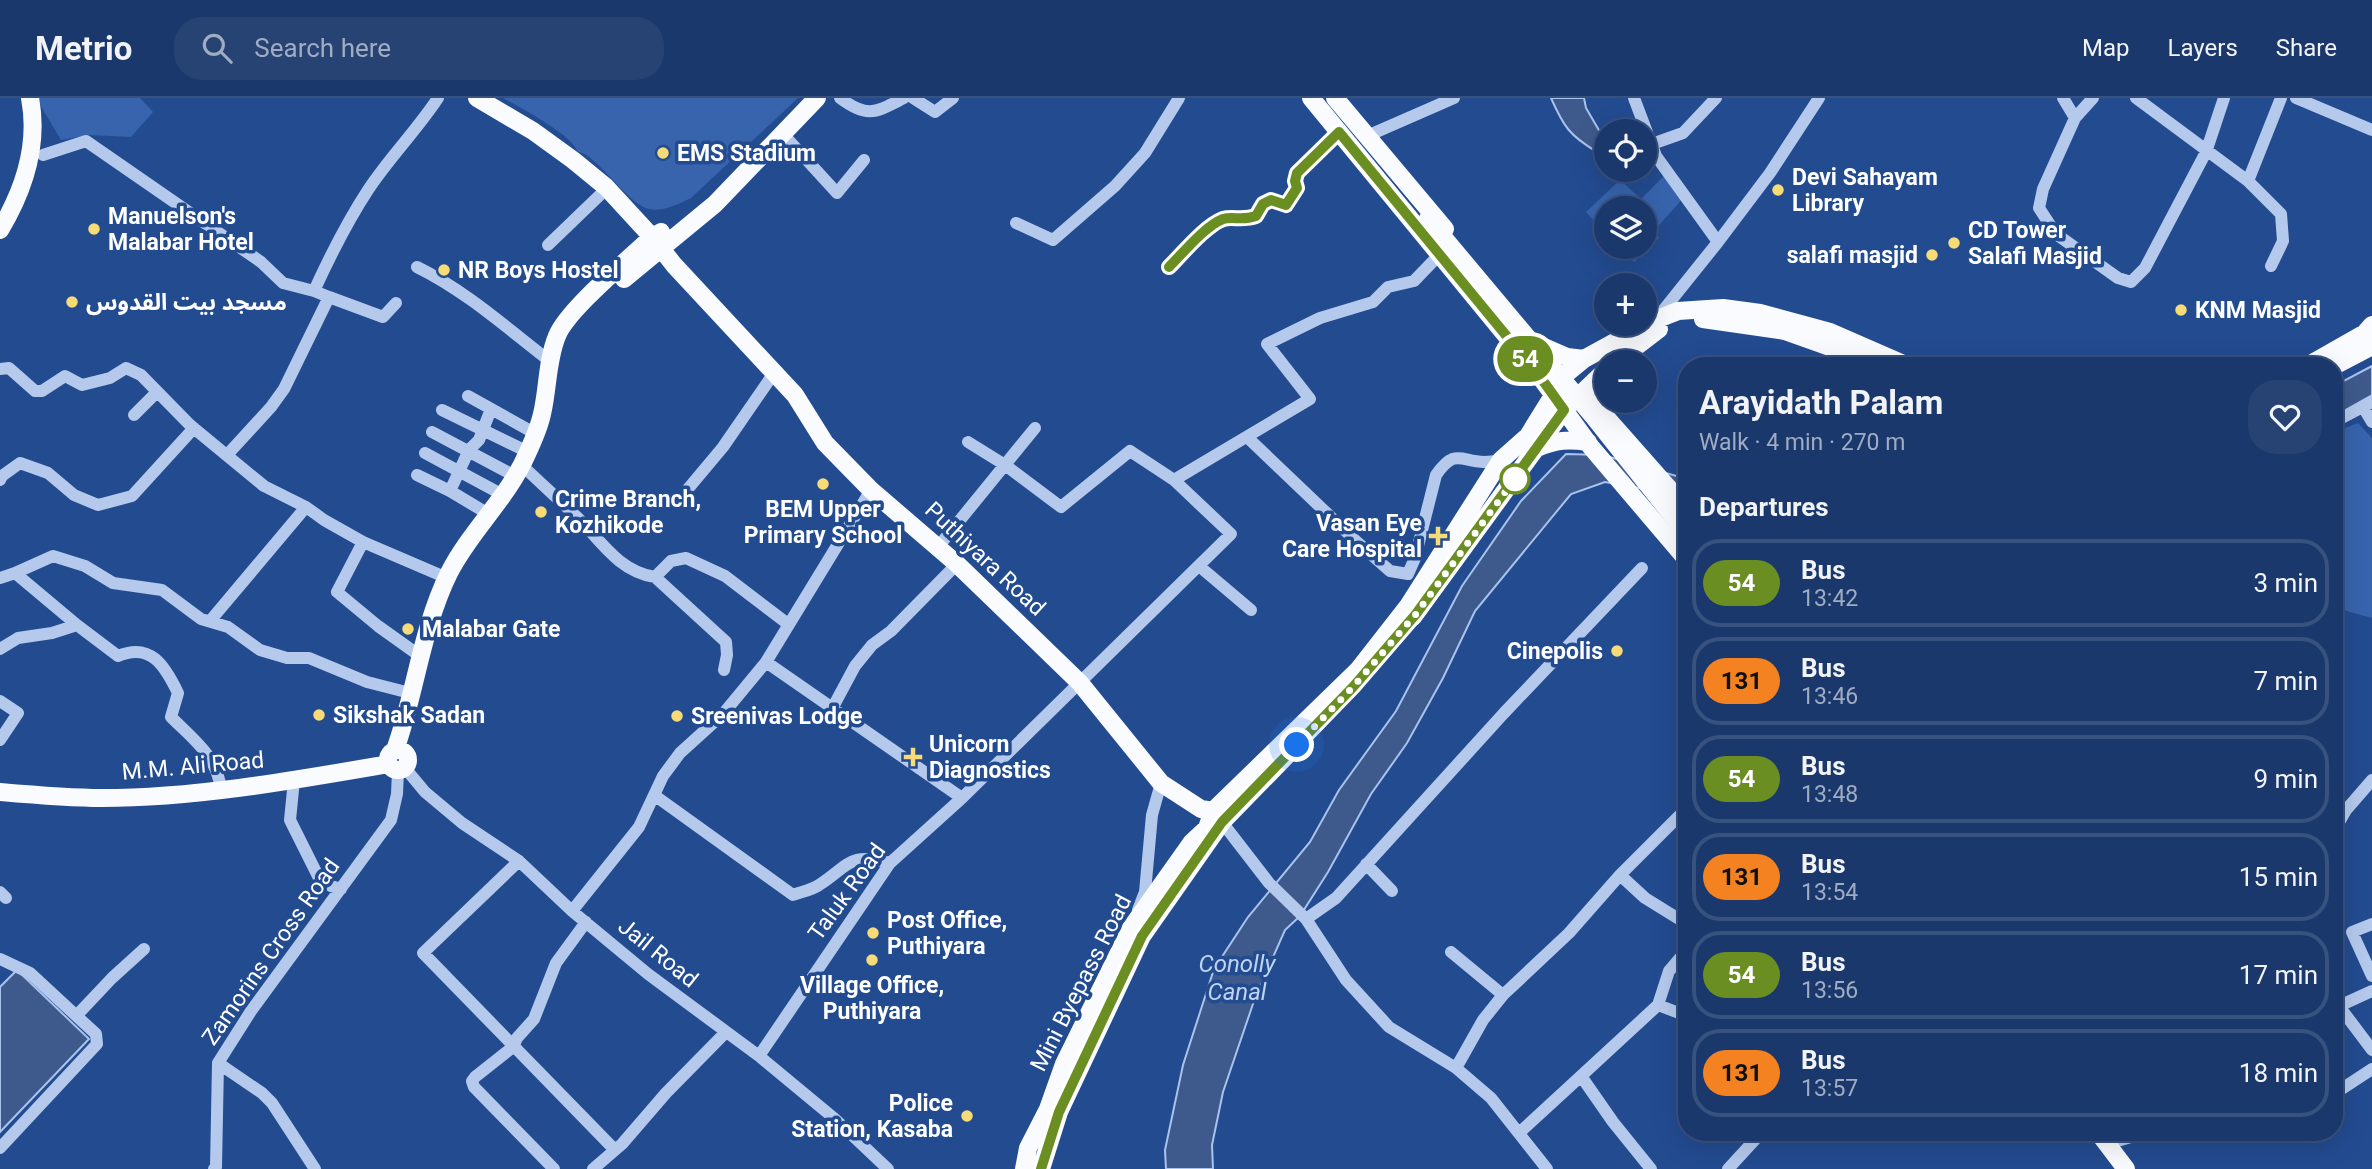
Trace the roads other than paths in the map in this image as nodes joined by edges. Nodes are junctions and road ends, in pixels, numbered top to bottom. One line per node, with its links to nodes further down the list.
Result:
1 (23, 98): 39 (main road)
2 (30, 98): 41 (main road)
3 (438, 98): 49 (street)
4 (804, 98): 44 (main road)
5 (817, 98): 29 (main road)
6 (840, 98): 7 (street)
7 (904, 98)
8 (913, 98): 9 (street)
9 (953, 98)
10 (1179, 98): 40 (street)
11 (1311, 98): 28 (main road)
12 (1325, 98): 106 (main road, bridge)
13 (1335, 98): 30 (main road)
14 (1454, 98): 30 (street)
15 (1634, 98): 26 (street)
16 (1716, 98): 31 (street)
17 (1819, 98): 42 (street)
18 (2063, 98): 25 (street)
19 (2093, 98): 25 (street)
20 (2136, 98): 32 (street)
21 (2224, 98): 32 (street)
22 (2281, 98): 37 (street)
23 (2296, 98): 27 (street)
24 (480, 99): 36 (main road)
25 (2075, 118): 32 (street)
26 (1642, 119)
27 (2372, 130)
28 (1339, 132): 45 (main road); 48 (street)
29 (783, 134): 35 (street); 44 (main road)
30 (1367, 136): 59 (main road)
31 (1657, 142)
32 (2206, 152): 37 (street)
33 (43, 155): 49 (street)
34 (1657, 157): 42 (street)
35 (864, 160)
36 (590, 176): 38 (main road); 44 (main road)
37 (2248, 181): 46 (street)
38 (601, 194): 43 (street); 44 (main road)
39 (0, 212)
40 (1016, 223)
41 (0, 230)
42 (1718, 242): 52 (street)
43 (548, 245)
44 (653, 246): 66 (main road); 68 (main road, Puthiyara Road); 87 (main road)
45 (1439, 255): 73 (main road); 84 (street)
46 (2271, 266)
47 (417, 267): 66 (street)
48 (1169, 267)
49 (314, 291): 50 (street)
50 (328, 297): 51 (street); 91 (street)
51 (396, 303)
52 (1657, 324)
53 (1657, 325): 57 (main road)
54 (2372, 325): 63 (main road)
55 (1633, 336): 64 (main road, Mini Byepass Road)
56 (1644, 336): 60 (main road)
57 (1826, 339): 61 (main road); 62 (main road)
58 (2372, 346): 65 (main road)
59 (1544, 347): 64 (main road); 70 (main road)
60 (1629, 350)
61 (1863, 357)
62 (1881, 357)
63 (2323, 357)
64 (1584, 359): 70 (main road, Mini Byepass Road)
65 (2343, 361)
66 (551, 362): 87 (main road)
67 (0, 369): 71 (street)
68 (774, 373): 99 (street); 100 (main road, Puthiyara Road)
69 (1594, 378): 73 (main road)
70 (1578, 386): 73 (main road, Mini Byepass Road); 103 (main road)
71 (157, 392): 77 (street); 80 (street)
72 (468, 396): 75 (street)
73 (1558, 402): 86 (main road); 88 (main road); 92 (main road, Mini Byepass Road)
74 (2368, 405): 78 (street); 79 (street)
75 (491, 409): 82 (street); 87 (street)
76 (442, 410): 82 (street)
77 (134, 415)
78 (2343, 418)
79 (2372, 422)
80 (194, 428): 91 (street); 97 (street)
81 (1035, 428): 93 (street)
82 (482, 429): 87 (street); 89 (street)
83 (432, 432): 89 (street)
84 (1247, 437): 92 (street); 98 (street)
85 (968, 442): 93 (street)
86 (1589, 445): 88 (main road); 109 (main road)
87 (533, 446): 95 (main road)
88 (1537, 448): 139 (main road)
89 (470, 450): 94 (street); 95 (street)
90 (425, 453): 94 (street)
91 (227, 455): 104 (street)
92 (1501, 460): 139 (main road, Mini Byepass Road)
93 (1005, 465): 98 (street); 108 (street)
94 (459, 471): 101 (street); 102 (street)
95 (521, 473): 102 (main road); 114 (street); 130 (main road)
96 (417, 475): 101 (street)
97 (0, 480)
98 (1174, 480): 111 (street, Taluk Road)
99 (687, 490)
100 (871, 490): 108 (main road, Puthiyara Road); 119 (street)
101 (450, 491): 105 (street)
102 (503, 495): 105 (main road)
103 (1678, 498)
104 (306, 507): 107 (street); 118 (street)
105 (490, 514): 116 (main road)
106 (1678, 523)
107 (363, 542): 116 (street); 122 (street)
108 (938, 547): 110 (main road, Puthiyara Road)
109 (1678, 548)
110 (957, 564): 125 (main road, Puthiyara Road); 128 (street)
111 (1199, 566): 117 (street); 125 (street, Taluk Road)
112 (1642, 568): 143 (street)
113 (15, 573): 115 (street); 118 (street); 120 (street)
114 (655, 577): 119 (street); 124 (street)
115 (0, 578)
116 (447, 578): 122 (main road)
117 (1251, 610)
118 (211, 621): 126 (street)
119 (788, 624): 123 (street)
120 (77, 625): 121 (street); 134 (street)
121 (1, 646)
122 (420, 656): 126 (main road)
123 (766, 662): 128 (street); 136 (street)
124 (724, 670)
125 (1080, 683): 133 (main road, Puthiyara Road); 137 (street, Taluk Road)
126 (410, 693): 130 (main road)
127 (0, 701): 129 (street)
128 (834, 707): 137 (street)
129 (0, 740)
130 (399, 762): 131 (main road, M.M. Ali Road); 141 (street, Jail Road); 145 (street, Zamorins Cross Road)
131 (295, 780): 134 (main road, M.M. Ali Road); 145 (street)
132 (2372, 780): 138 (street)
133 (1161, 783): 139 (main road, Puthiyara Road); 152 (street)
134 (221, 789): 135 (main road, M.M. Ali Road)
135 (0, 792)
136 (654, 795): 142 (street); 147 (street)
137 (962, 798): 142 (street, Taluk Road)
138 (2343, 815)
139 (1218, 817): 148 (street); 152 (main road, Mini Byepass Road); 186 (main road)
140 (1678, 817): 144 (street)
141 (519, 861): 147 (street, Jail Road); 166 (street)
142 (890, 863): 168 (street, Taluk Road)
143 (1366, 864): 146 (street); 148 (street)
144 (1620, 875): 149 (street); 159 (street)
145 (341, 888): 169 (street, Zamorins Cross Road)
146 (1392, 891)
147 (572, 911): 150 (street, Jail Road)
148 (1306, 919): 170 (street)
149 (1678, 919)
150 (586, 922): 165 (street, Jail Road); 166 (street)
151 (2372, 924): 157 (street)
152 (1131, 928): 185 (main road, Mini Byepass Road)
153 (144, 949): 163 (street)
154 (1451, 952): 159 (street)
155 (0, 959): 163 (street)
156 (1678, 960): 160 (street)
157 (2372, 976)
158 (2372, 991): 161 (street)
159 (1503, 995): 170 (street)
160 (1658, 1005): 162 (street); 172 (street)
161 (2343, 1005)
162 (1678, 1013)
163 (77, 1015): 178 (street)
164 (2343, 1015): 167 (street)
165 (726, 1032): 168 (street, Jail Road); 179 (street)
166 (513, 1047): 179 (street); 182 (street)
167 (2372, 1050)
168 (759, 1056): 184 (street, Jail Road)
169 (218, 1063): 180 (street, Zamorins Cross Road); 181 (street)
170 (1456, 1068): 174 (street)
171 (2372, 1069): 173 (street)
172 (1581, 1076): 174 (street); 188 (street)
173 (2343, 1088)
174 (1518, 1133): 187 (street)
175 (1754, 1141): 189 (street)
176 (2093, 1141): 190 (main road)
177 (2105, 1141): 191 (main road)
178 (0, 1148)
179 (614, 1149): 183 (street)
180 (214, 1169)
181 (314, 1169)
182 (554, 1169)
183 (593, 1169)
184 (888, 1169)
185 (1024, 1169)
186 (1041, 1169)
187 (1547, 1169)
188 (1651, 1169)
189 (1728, 1169)
190 (2113, 1169)
191 (2126, 1169)

